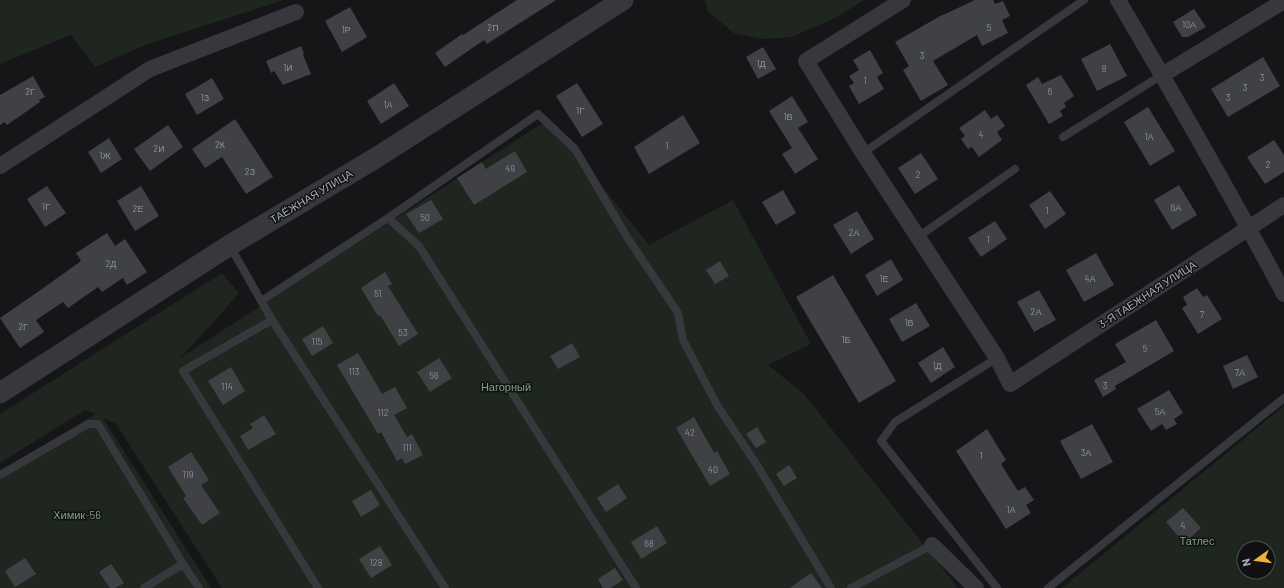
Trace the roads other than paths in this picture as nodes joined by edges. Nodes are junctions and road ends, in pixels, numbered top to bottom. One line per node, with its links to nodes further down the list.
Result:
1 (623, 0): 16 (street, ТАЁЖНАЯ УЛИЦА)
2 (903, 0): 9 (street)
3 (1084, 0): 9 (lane)
4 (1118, 0): 7 (street)
5 (1284, 1): 7 (street)
6 (296, 12): 10 (street)
7 (1162, 75): 8 (lane); 14 (street)
8 (1064, 137)
9 (863, 152): 15 (street)
10 (0, 166)
11 (1015, 169): 15 (lane)
12 (1284, 205): 14 (street, 3-Я ТАЕЖНАЯ УЛИЦА)
13 (388, 218): 18 (lane); 30 (lane); 31 (lane)
14 (1249, 227): 17 (street); 20 (street, 3-Я ТАЕЖНАЯ УЛИЦА)
15 (918, 237): 20 (street)
16 (230, 245): 18 (lane); 21 (street, ТАЁЖНАЯ УЛИЦА)
17 (1284, 294)
18 (261, 301): 19 (lane)
19 (272, 320): 28 (lane); 29 (lane)
20 (997, 358): 34 (lane)
21 (0, 393)
22 (1284, 398): 35 (lane)
23 (0, 475): 25 (lane)
24 (932, 545): 32 (lane); 33 (street)
25 (183, 564): 26 (lane); 27 (lane)
26 (144, 588)
27 (199, 588)
28 (318, 588)
29 (445, 588)
30 (636, 588)
31 (831, 588)
32 (851, 588)
33 (976, 588)
34 (997, 588)
35 (1048, 588)

